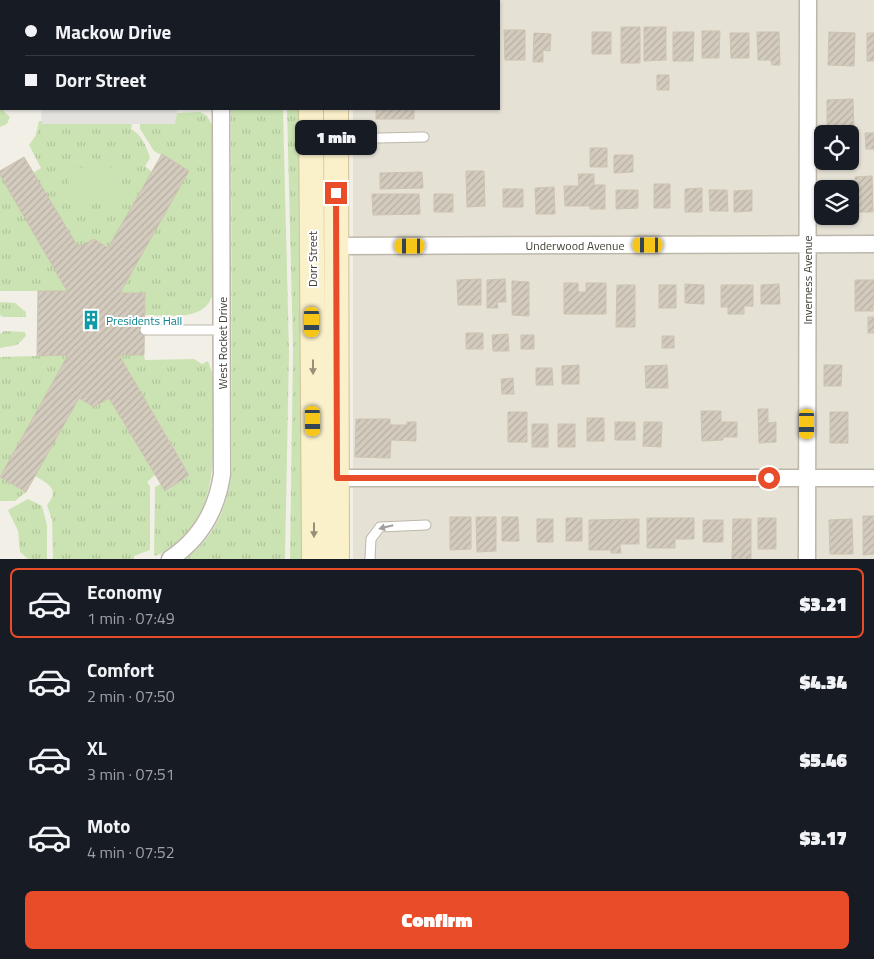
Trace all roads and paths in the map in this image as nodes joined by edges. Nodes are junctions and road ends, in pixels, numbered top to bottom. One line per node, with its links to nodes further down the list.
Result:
1 (808, 0): 8 (street, Inverness Avenue)
2 (221, 110): 12 (street, West Rocket Drive)
3 (311, 110): 7 (main road, Dorr Street)
4 (336, 110): 6 (main road, Dorr Street)
5 (424, 137): 6 (lane)
6 (336, 139): 10 (main road, Dorr Street)
7 (311, 184): 13 (main road); 19 (main road, Dorr Street, one-way to 19)
8 (808, 244): 9 (street, Underwood Avenue); 10 (street, Underwood Avenue); 15 (street, Inverness Avenue)
9 (874, 244)
10 (336, 246): 13 (main road, Dorr Street)
11 (145, 330): 12 (lane)
12 (222, 330): 18 (street, West Rocket Drive)
13 (336, 336): 14 (main road, Dorr Street)
14 (337, 478): 15 (street); 20 (main road, Dorr Street)
15 (807, 478): 16 (street); 22 (street, Inverness Avenue)
16 (874, 478)
17 (426, 525): 21 (lane, one-way to 21)
18 (170, 559)
19 (314, 559)
20 (337, 559)
21 (370, 559)
22 (807, 559)

